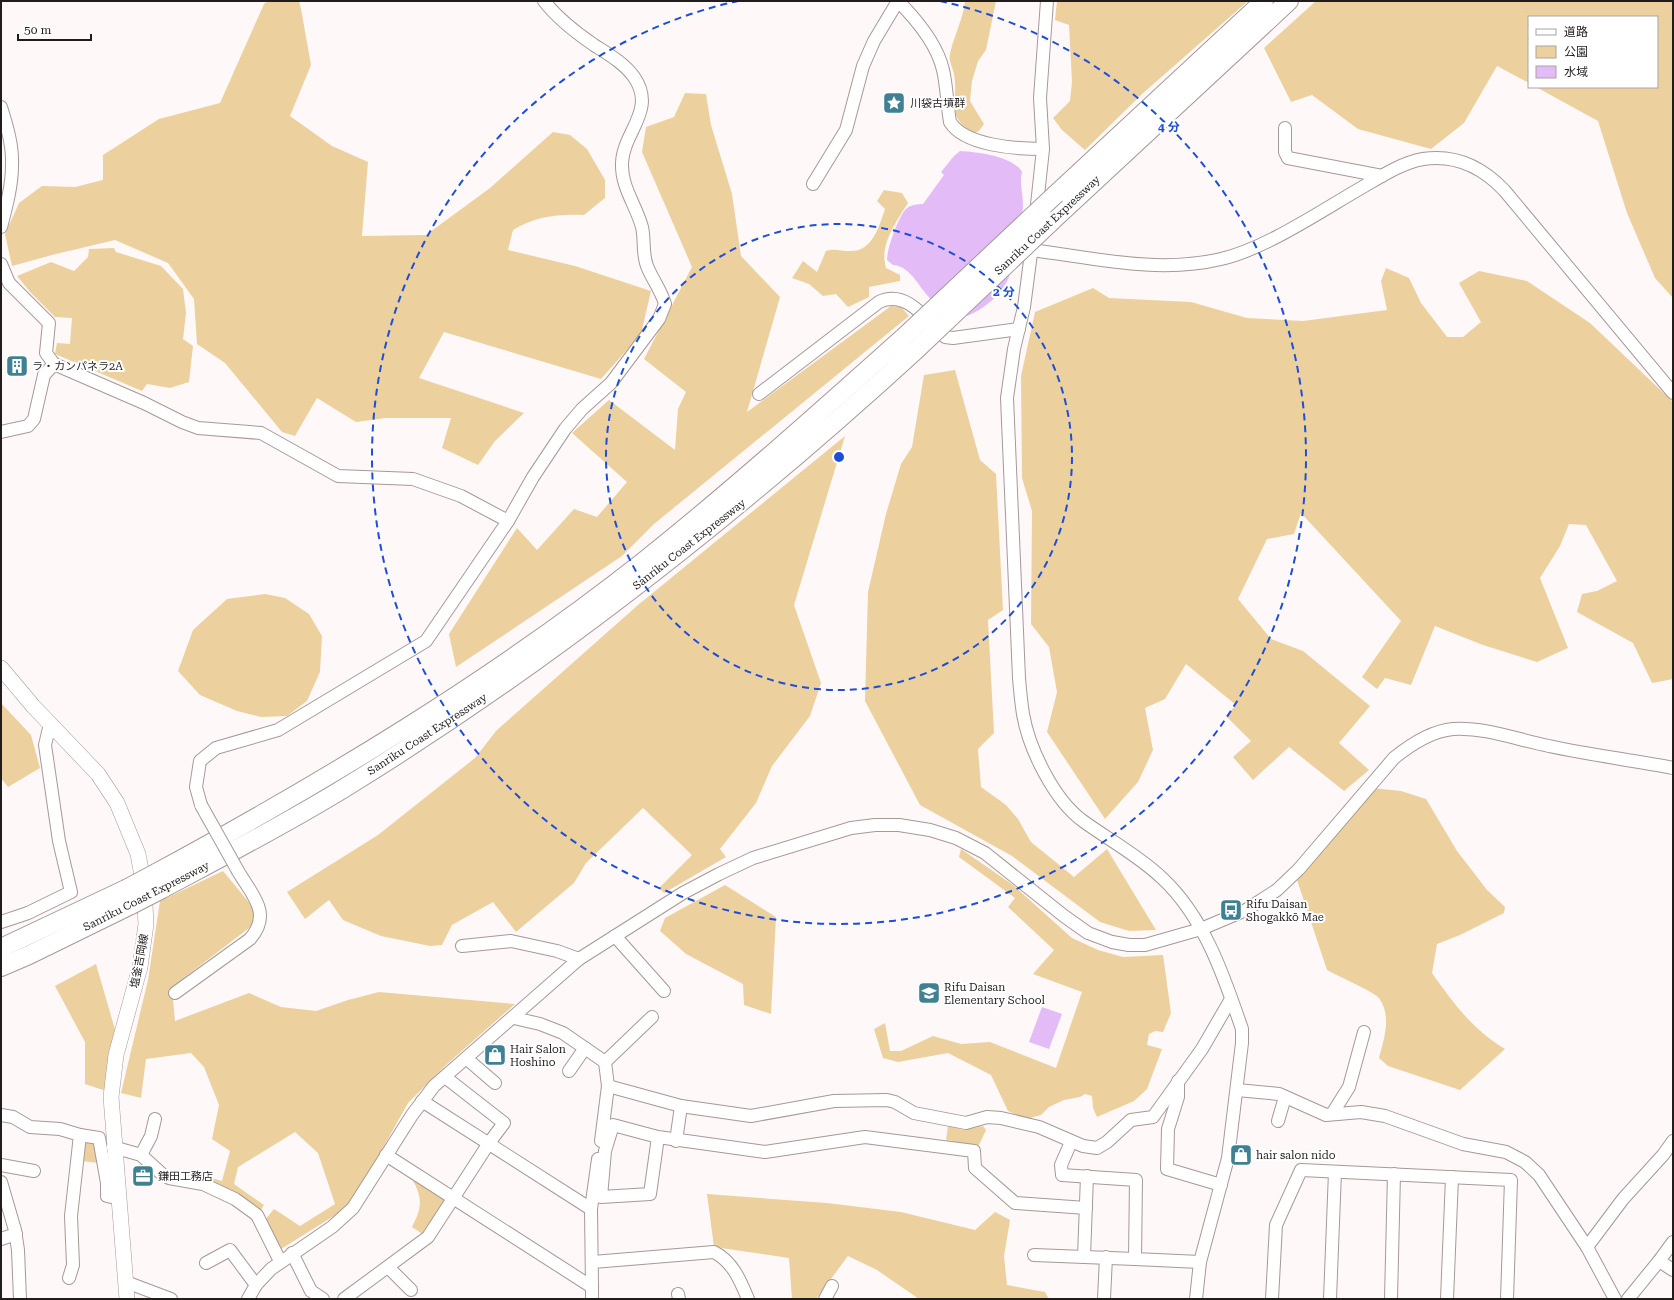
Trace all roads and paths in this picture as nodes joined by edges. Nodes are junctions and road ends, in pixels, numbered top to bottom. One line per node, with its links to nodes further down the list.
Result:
1 (544, 1): 20 (street)
2 (898, 1): 8 (street); 10 (street)
3 (1047, 1): 8 (street)
4 (1264, 1): 15 (highway, Sanriku Coast Expressway, bridge)
5 (1289, 1): 15 (highway, Sanriku Coast Expressway, bridge)
6 (1, 107): 11 (street)
7 (1285, 128): 9 (street)
8 (1043, 150): 12 (street)
9 (1382, 176): 12 (street); 17 (street)
10 (813, 184)
11 (1, 228)
12 (1032, 250): 14 (street)
13 (1, 264): 16 (street)
14 (1019, 329): 18 (street); 26 (street)
15 (910, 343): 24 (highway, Sanriku Coast Expressway, bridge)
16 (54, 364): 19 (street); 20 (street)
17 (1673, 392)
18 (759, 394)
19 (1, 432)
20 (508, 521): 33 (street, bridge)
21 (1, 668): 22 (main road, 塩釜吉岡線)
22 (50, 724): 25 (street); 60 (main road, 塩釜吉岡線)
23 (1673, 768): 26 (street)
24 (129, 897): 29 (highway, Sanriku Coast Expressway); 31 (highway, Sanriku Coast Expressway)
25 (1, 922)
26 (1201, 929): 27 (street); 34 (street)
27 (615, 936): 30 (street); 32 (street)
28 (462, 946): 30 (street)
29 (1, 948)
30 (579, 959): 36 (street)
31 (1, 966)
32 (664, 991)
33 (175, 993)
34 (1231, 999): 43 (street); 46 (street)
35 (652, 1016): 40 (street)
36 (514, 1018): 38 (street); 39 (street)
37 (1364, 1032): 50 (street)
38 (585, 1048): 40 (street); 41 (street)
39 (467, 1059): 42 (street); 44 (street)
40 (605, 1062): 45 (street)
41 (569, 1071)
42 (445, 1077): 48 (street); 59 (street)
43 (1178, 1081): 58 (street); 70 (street)
44 (495, 1083)
45 (608, 1086): 49 (street); 75 (street)
46 (1237, 1090): 47 (street); 70 (street)
47 (1285, 1097): 50 (street); 53 (street)
48 (422, 1101): 59 (street); 61 (street)
49 (682, 1106): 56 (street); 58 (street)
50 (1332, 1114): 79 (street)
51 (1, 1116): 54 (street)
52 (154, 1119): 62 (street)
53 (1278, 1121)
54 (80, 1135): 73 (street); 92 (street)
55 (658, 1137): 55 (street); 56 (street)
56 (676, 1141): 74 (street)
57 (1673, 1141): 79 (street)
58 (1071, 1142): 67 (street)
59 (489, 1143): 72 (street); 75 (street)
60 (114, 1147): 62 (street); 73 (main road, 塩釜吉岡線)
61 (386, 1154): 72 (street); 80 (street)
62 (142, 1155): 86 (street)
63 (1, 1166): 64 (street)
64 (34, 1171)
65 (1335, 1172): 66 (street); 109 (street); 110 (street)
66 (1394, 1174): 68 (street); 111 (street)
67 (1087, 1176): 74 (street); 84 (street)
68 (1452, 1177): 112 (street); 113 (street)
69 (1, 1182): 71 (street)
70 (1221, 1185): 88 (street)
71 (3, 1197): 76 (street)
72 (454, 1198): 90 (street); 96 (street)
73 (120, 1199): 93 (main road, 塩釜吉岡線)
74 (1086, 1208): 82 (street)
75 (591, 1209): 87 (street)
76 (16, 1234): 77 (street); 98 (street)
77 (1, 1239)
78 (1673, 1242): 85 (street)
79 (1587, 1246): 114 (street)
80 (292, 1253): 86 (street); 102 (street)
81 (1034, 1255): 82 (street)
82 (1084, 1257): 83 (street)
83 (1106, 1258): 84 (street); 107 (street)
84 (1135, 1259): 88 (street)
85 (1659, 1260): 91 (street); 115 (street)
86 (280, 1261): 94 (street)
87 (593, 1262): 96 (street); 105 (street)
88 (1200, 1262): 108 (street)
89 (206, 1263): 94 (street)
90 (388, 1267): 97 (street); 103 (street)
91 (1673, 1270)
92 (69, 1278)
93 (126, 1282): 99 (main road, 塩釜吉岡線); 100 (street)
94 (256, 1285): 101 (street)
95 (832, 1286): 106 (street)
96 (592, 1287): 104 (street)
97 (410, 1290)
98 (20, 1299)
99 (127, 1299)
100 (171, 1299)
101 (248, 1299)
102 (323, 1299)
103 (344, 1299)
104 (592, 1299)
105 (748, 1299)
106 (825, 1299)
107 (1104, 1299)
108 (1196, 1299)
109 (1272, 1299)
110 (1330, 1299)
111 (1391, 1299)
112 (1447, 1299)
113 (1506, 1299)
114 (1616, 1299)
115 (1628, 1299)

